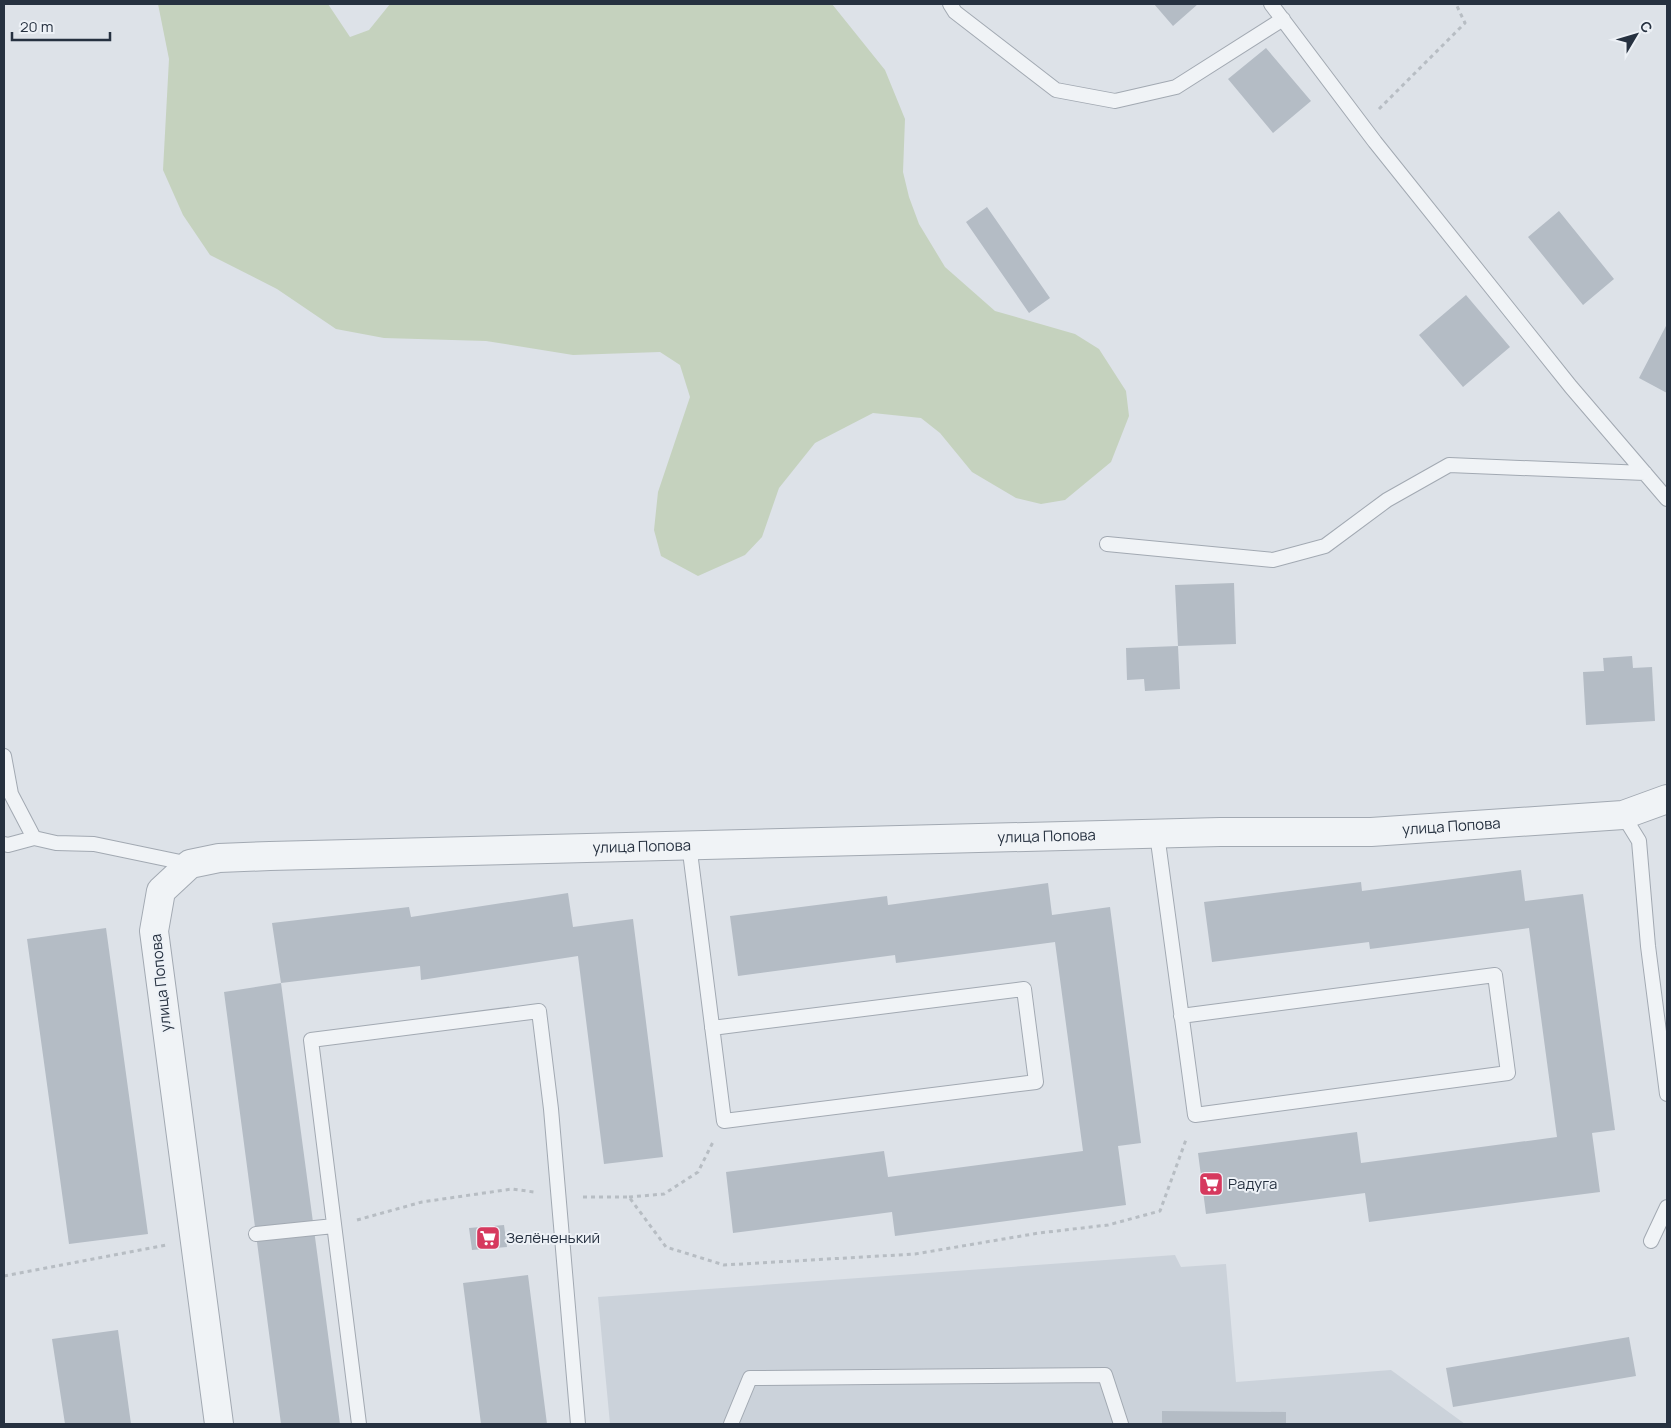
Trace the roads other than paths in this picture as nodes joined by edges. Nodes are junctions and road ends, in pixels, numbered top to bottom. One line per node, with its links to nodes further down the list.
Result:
1 (950, 4): 3 (lane)
2 (1271, 4): 3 (lane)
3 (1283, 19): 4 (lane)
4 (1645, 473): 5 (lane); 6 (lane)
5 (1667, 499)
6 (1107, 544)
7 (4, 756): 11 (lane)
8 (1667, 799): 9 (street, улица Попова)
9 (1623, 815): 10 (street, улица Попова); 17 (lane)
10 (1157, 834): 13 (street, улица Попова); 15 (lane)
11 (34, 838): 12 (lane); 14 (lane)
12 (4, 844)
13 (688, 844): 14 (street, улица Попова); 16 (lane)
14 (190, 864): 22 (street, улица Попова)
15 (1181, 1016): 15 (lane)
16 (712, 1028): 16 (lane)
17 (1667, 1094)
18 (1667, 1207): 21 (lane)
19 (334, 1226): 20 (lane); 23 (lane); 24 (lane)
20 (256, 1234)
21 (1651, 1241)
22 (218, 1424)
23 (359, 1424)
24 (578, 1424)
25 (731, 1424): 26 (lane)
26 (1121, 1424)

